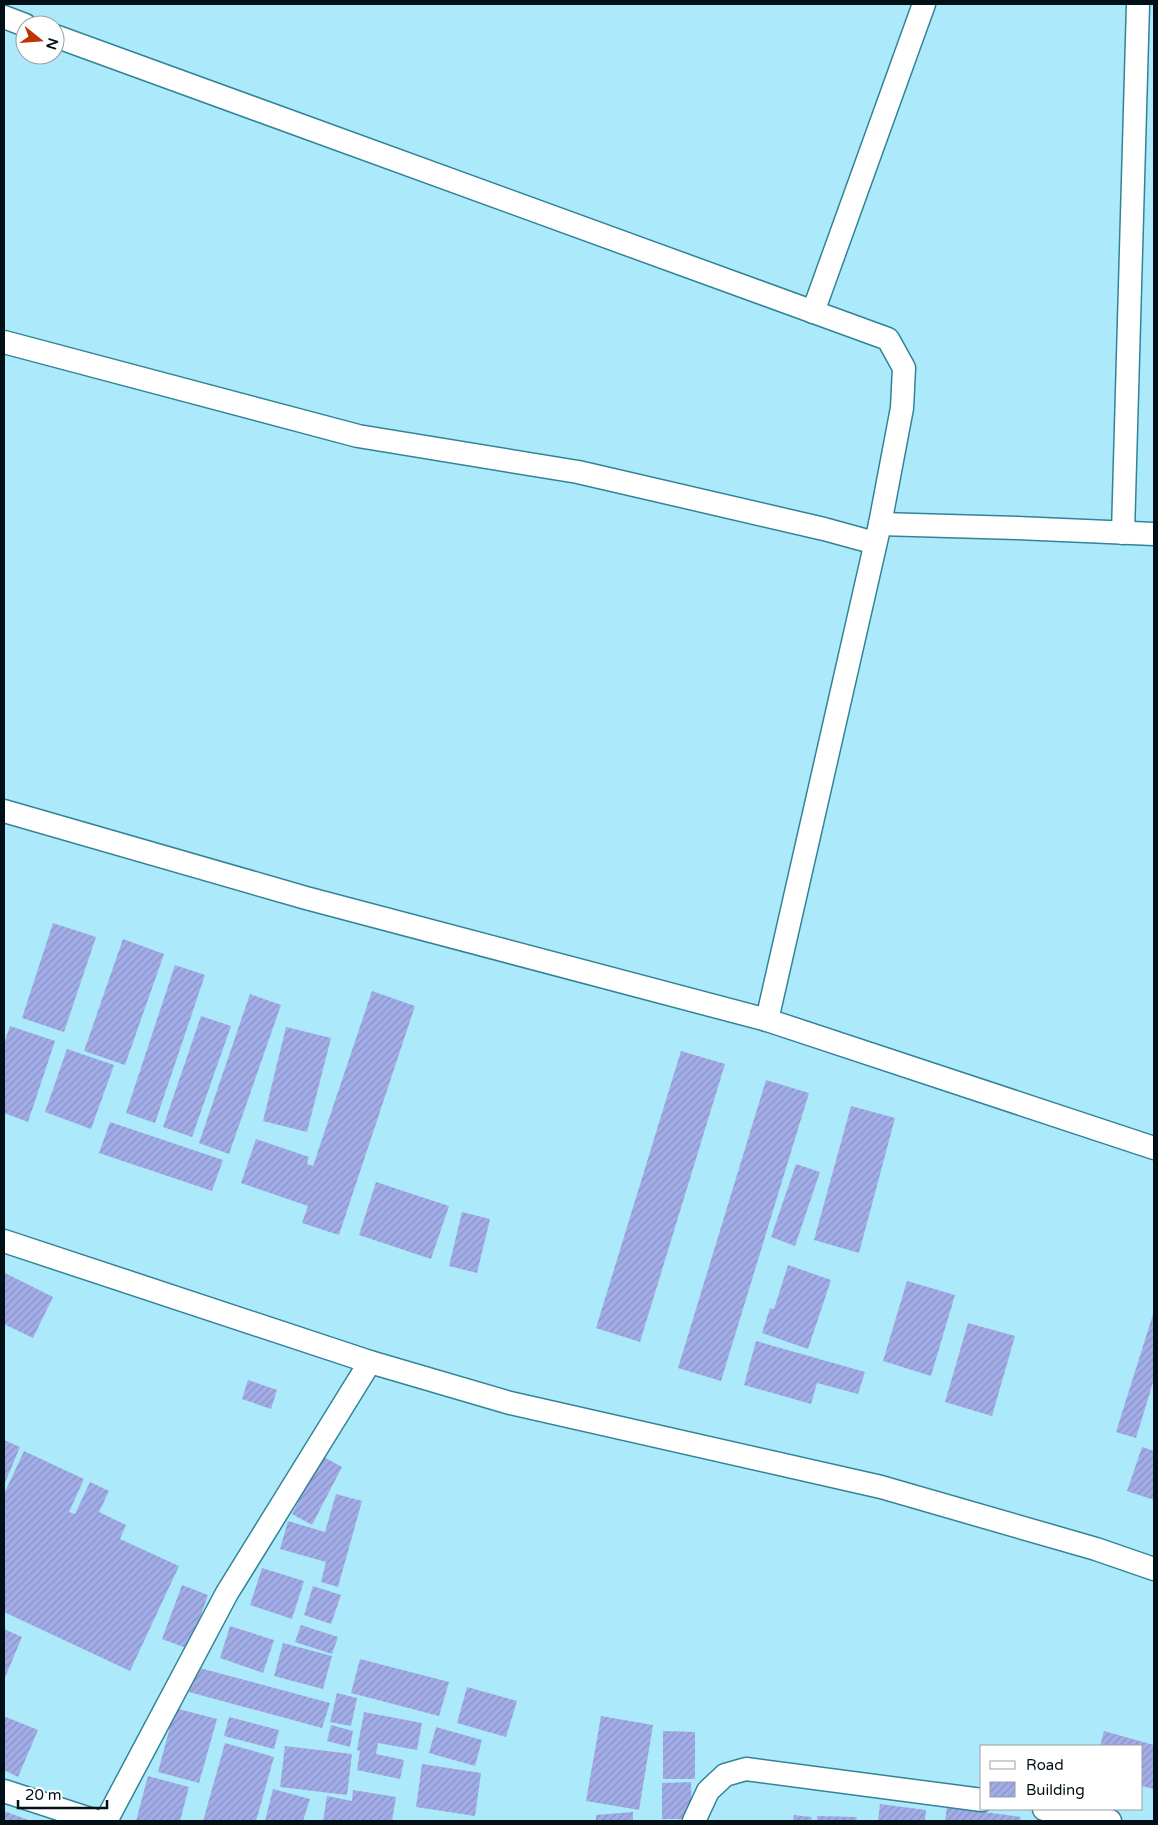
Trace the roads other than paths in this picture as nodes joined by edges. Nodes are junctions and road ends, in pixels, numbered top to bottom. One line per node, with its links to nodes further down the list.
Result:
1 (924, 4): 4 (street)
2 (1138, 4): 7 (street)
3 (65, 40): 4 (street)
4 (813, 312): 6 (street)
5 (4, 342): 6 (street)
6 (878, 533): 7 (street); 10 (street)
7 (1123, 533): 8 (street)
8 (1154, 534)
9 (4, 811): 10 (street)
10 (766, 1020): 11 (street)
11 (1154, 1148)
12 (4, 1241): 13 (street)
13 (370, 1362): 14 (street); 19 (street)
14 (1154, 1569)
15 (4, 1791): 18 (street)
16 (980, 1800): 20 (street)
17 (1051, 1810): 21 (street)
18 (96, 1821)
19 (106, 1821)
20 (694, 1821)
21 (1110, 1821)

